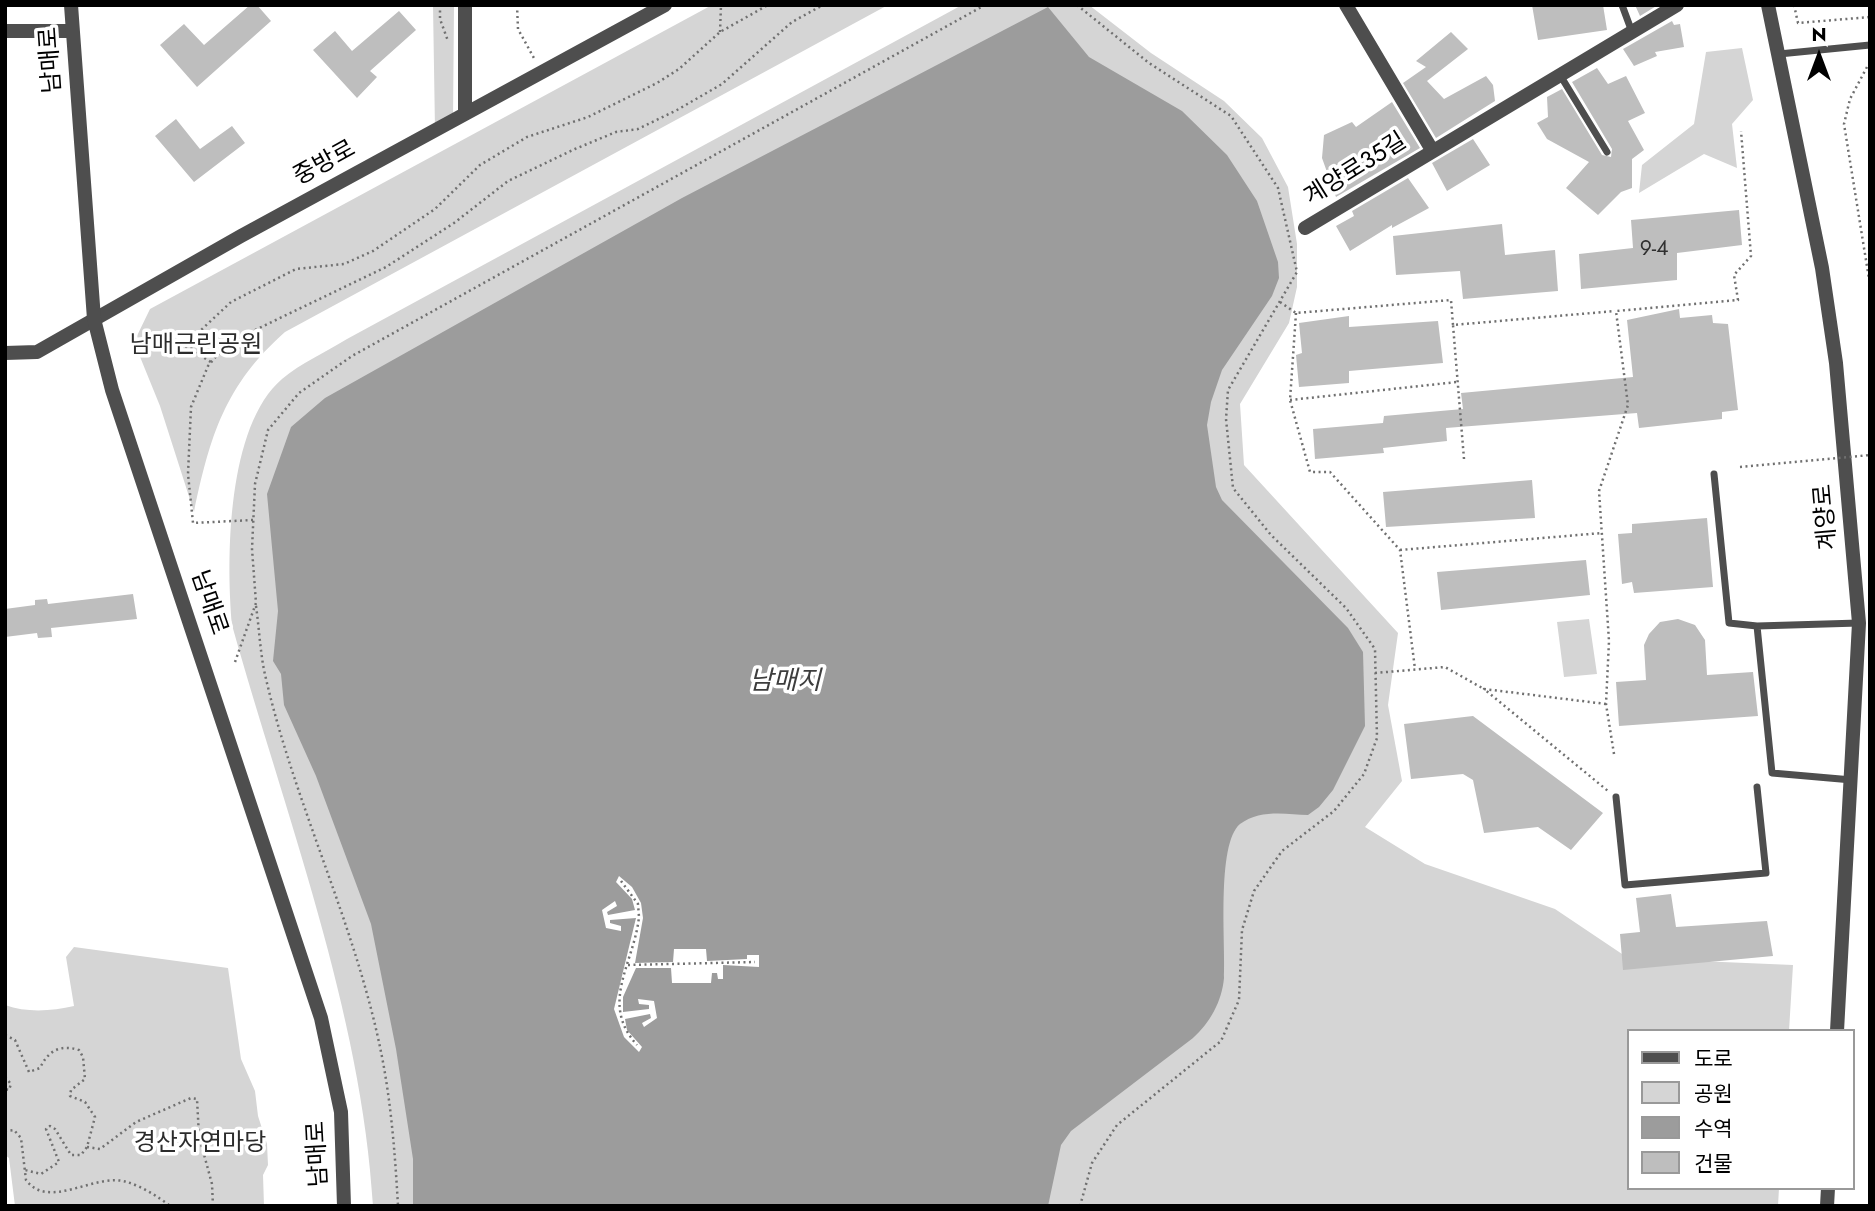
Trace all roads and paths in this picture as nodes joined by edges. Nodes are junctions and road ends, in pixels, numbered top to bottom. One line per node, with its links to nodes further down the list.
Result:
1 (71, 5): 18 (street, 남매로)
2 (440, 5): 21 (path)
3 (465, 5): 27 (street)
4 (517, 5): 25 (path)
5 (665, 5): 25 (street, 중방로)
6 (721, 5): 19 (path)
7 (768, 5): 19 (path)
8 (823, 5): 41 (path)
9 (985, 5): 48 (path)
10 (1077, 5): 33 (path)
11 (1346, 5): 29 (street, 계양로35길)
12 (1622, 5): 20 (lane)
13 (1677, 5): 20 (street, 계양로35길)
14 (1768, 5): 23 (street, 계양로)
15 (1794, 5): 16 (path)
16 (1870, 17)
17 (5, 31): 18 (street)
18 (72, 31): 36 (street, 남매로)
19 (720, 32): 39 (path)
20 (1632, 32): 26 (street, 계양로35길)
21 (448, 41)
22 (1870, 45): 23 (lane)
23 (1779, 54): 52 (street, 계양로)
24 (1867, 67): 32 (path)
25 (542, 72): 27 (street, 중방로)
26 (1560, 74): 29 (street, 계양로35길); 30 (lane)
27 (465, 113): 36 (street, 중방로)
28 (1741, 131): 34 (path)
29 (1432, 150): 31 (street, 계양로35길)
30 (1607, 152)
31 (1305, 228)
32 (1870, 285)
33 (1280, 301): 35 (path); 56 (path)
34 (1616, 311): 37 (path); 49 (path)
35 (1296, 313): 37 (path); 43 (path)
36 (94, 319): 40 (street, 중방로); 76 (street, 남매로)
37 (1453, 325): 42 (path)
38 (176, 341): 39 (path)
39 (191, 349): 41 (path)
40 (5, 353)
41 (211, 362): 48 (path)
42 (1457, 382): 43 (path); 45 (path)
43 (1290, 400): 50 (path)
44 (1870, 455): 46 (path, bridge)
45 (1464, 459)
46 (1740, 467)
47 (1714, 474): 53 (lane)
48 (253, 520): 51 (path)
49 (1602, 533): 50 (path); 58 (path)
50 (1401, 550): 55 (path)
51 (256, 603): 54 (path); 77 (path)
52 (1859, 622): 53 (lane); 60 (street, 계양로)
53 (1757, 626): 60 (lane)
54 (235, 662)
55 (1415, 669): 56 (path); 57 (path)
56 (1376, 673): 78 (path)
57 (1484, 689): 58 (path); 62 (path)
58 (1606, 704): 59 (path)
59 (1614, 754)
60 (1853, 780): 66 (street, 계양로)
61 (1757, 787): 62 (lane)
62 (1616, 797)
63 (621, 881): 65 (path)
64 (755, 962): 65 (path)
65 (628, 965): 68 (path)
66 (1837, 1029)
67 (5, 1035): 72 (path)
68 (637, 1045)
69 (5, 1077): 70 (path)
70 (5, 1090)
71 (5, 1131): 73 (path)
72 (88, 1147): 73 (path); 75 (path)
73 (25, 1170): 74 (path)
74 (170, 1206)
75 (213, 1206)
76 (344, 1206)
77 (398, 1206)
78 (1080, 1206)

